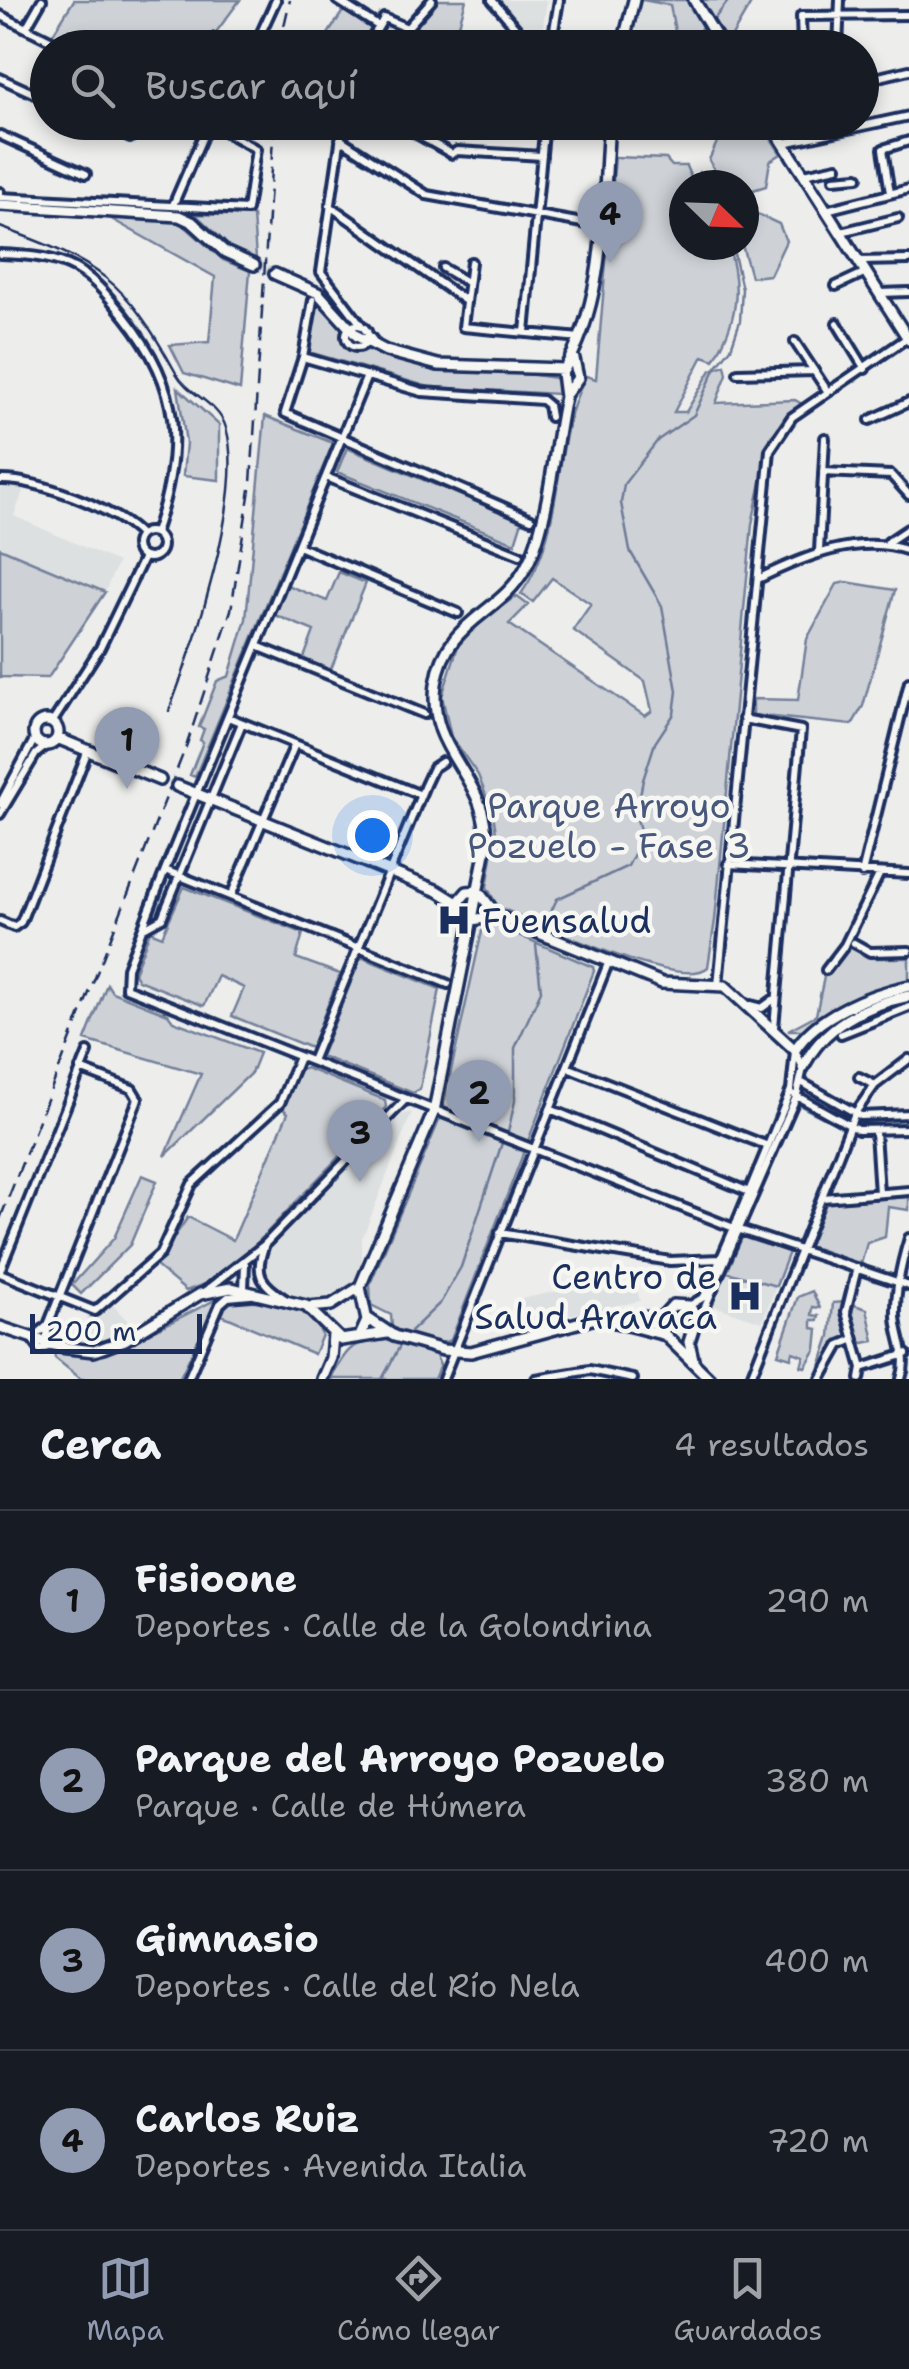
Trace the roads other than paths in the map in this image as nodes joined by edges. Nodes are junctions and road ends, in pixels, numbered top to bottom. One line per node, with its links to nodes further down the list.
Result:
1 (42, 0): 16 (street)
2 (276, 0): 18 (street)
3 (337, 0): 15 (street)
4 (432, 0): 15 (street)
5 (492, 0): 20 (street)
6 (559, 0): 21 (street)
7 (634, 0): 22 (main road)
8 (694, 0): 23 (main road)
9 (840, 0): 11 (street)
10 (0, 15): 16 (street)
11 (838, 15): 13 (street); 14 (street); 25 (street)
12 (791, 16): 13 (street)
13 (801, 16): 24 (street)
14 (909, 16)
15 (378, 26): 19 (street)
16 (26, 28): 17 (street)
17 (30, 30)
18 (262, 30)
19 (376, 30)
20 (517, 30)
21 (554, 30)
22 (626, 30)
23 (712, 30)
24 (801, 30)
25 (838, 30)
26 (909, 70): 27 (street)
27 (879, 77)
28 (0, 78): 29 (street)
29 (30, 92)
30 (909, 116): 31 (street)
31 (879, 122)
32 (0, 135): 45 (street)
33 (201, 140): 53 (street)
34 (238, 140): 53 (street)
35 (340, 140): 52 (street)
36 (342, 140): 55 (street)
37 (428, 140): 44 (street)
38 (543, 140): 44 (street)
39 (607, 140): 57 (main road)
40 (781, 140): 43 (main road)
41 (797, 140): 43 (street)
42 (909, 142): 49 (street)
43 (783, 143): 46 (main road)
44 (542, 156): 55 (street)
45 (86, 174)
46 (803, 174): 47 (street); 54 (main road)
47 (858, 177)
48 (909, 189): 49 (street)
49 (890, 194): 54 (street)
50 (0, 195): 53 (street)
51 (0, 205): 53 (main road)
52 (329, 205): 72 (street); 75 (street)
53 (173, 210): 63 (main road)
54 (826, 210): 58 (main road)
55 (538, 216): 57 (street); 76 (street)
56 (898, 218): 58 (street)
57 (599, 226): 77 (main road)
58 (839, 232): 62 (main road)
59 (0, 254): 100 (street)
60 (909, 260): 62 (street)
61 (471, 262): 67 (street)
62 (859, 262): 65 (main road)
63 (254, 266)
64 (443, 268): 67 (street)
65 (866, 272): 68 (street); 70 (main road)
66 (275, 274): 74 (main road)
67 (468, 282): 72 (street)
68 (836, 286)
69 (909, 292): 70 (street)
70 (880, 293): 78 (main road)
71 (313, 300): 82 (street)
72 (464, 300): 76 (street)
73 (837, 322): 83 (street)
74 (349, 329): 75 (street); 79 (main road)
75 (366, 330): 79 (street); 81 (street)
76 (525, 332): 77 (street)
77 (577, 336): 86 (main road)
78 (908, 339): 83 (street)
79 (365, 342): 81 (main road)
80 (795, 342): 84 (street)
81 (379, 348): 86 (main road)
82 (303, 357): 87 (street); 93 (street)
83 (864, 368): 88 (street)
84 (814, 371): 85 (street); 88 (street)
85 (738, 374)
86 (566, 375): 142 (main road)
87 (367, 376): 90 (street); 93 (street)
88 (828, 392): 108 (street)
89 (909, 402): 91 (street)
90 (550, 417)
91 (870, 420)
92 (826, 438): 94 (street)
93 (342, 439): 95 (street); 98 (street)
94 (824, 472): 97 (street); 105 (street)
95 (326, 477): 103 (street); 106 (street)
96 (0, 480): 101 (street)
97 (909, 494)
98 (530, 519)
99 (909, 528): 102 (street)
100 (154, 533): 101 (street); 107 (street)
101 (140, 535): 107 (street)
102 (887, 542): 104 (street); 105 (street)
103 (298, 546): 111 (street); 112 (street)
104 (909, 550)
105 (819, 552): 109 (street)
106 (520, 555)
107 (144, 558): 118 (street)
108 (759, 563): 109 (street); 110 (street)
109 (774, 570): 110 (street)
110 (758, 578): 117 (street)
111 (458, 613)
112 (257, 646): 115 (street); 116 (street)
113 (909, 682): 114 (street)
114 (906, 703): 138 (street)
115 (424, 714)
116 (228, 718): 119 (street); 128 (street)
117 (743, 718): 134 (street); 136 (street)
118 (52, 723): 120 (main road); 121 (main road)
119 (242, 723): 122 (street); 130 (street)
120 (35, 738): 123 (main road); 131 (street)
121 (57, 738): 123 (main road); 124 (main road)
122 (295, 744): 129 (street); 133 (street)
123 (47, 745): 132 (street)
124 (88, 750): 126 (main road); 147 (street)
125 (442, 762): 129 (street)
126 (160, 780)
127 (177, 786): 128 (main road)
128 (196, 794): 130 (main road); 135 (street)
129 (421, 795): 137 (street)
130 (210, 799): 133 (main road); 141 (street)
131 (0, 804)
132 (0, 814)
133 (262, 820): 137 (main road); 143 (street)
134 (728, 864): 136 (street); 155 (street)
135 (166, 870): 141 (street); 148 (street)
136 (787, 870): 138 (street); 157 (street)
137 (390, 872): 144 (main road); 150 (street)
138 (862, 873): 139 (street)
139 (880, 873): 140 (street); 153 (street)
140 (909, 874)
141 (179, 875): 143 (street); 148 (street)
142 (478, 890): 144 (main road); 145 (main road); 146 (main road)
143 (231, 896): 150 (street)
144 (461, 900): 146 (main road)
145 (487, 911): 146 (main road); 152 (main road)
146 (472, 920): 178 (main road)
147 (0, 921)
148 (143, 928): 166 (street)
149 (854, 943): 151 (street)
150 (358, 948): 154 (street); 168 (street)
151 (909, 951)
152 (608, 961): 155 (main road); 170 (street)
153 (826, 970)
154 (448, 984)
155 (718, 984): 159 (main road)
156 (909, 986): 163 (main road)
157 (776, 995): 159 (street); 161 (street)
158 (909, 996): 169 (main road)
159 (750, 1005): 161 (main road)
160 (909, 1006): 162 (street)
161 (777, 1030): 163 (main road); 165 (main road)
162 (841, 1034)
163 (804, 1036): 165 (main road)
164 (88, 1052): 171 (street)
165 (795, 1052): 169 (street); 175 (street)
166 (300, 1057): 168 (street); 205 (street)
167 (909, 1059): 174 (street)
168 (312, 1062): 176 (street)
169 (804, 1063): 173 (street)
170 (567, 1067): 177 (street); 184 (street)
171 (80, 1069): 198 (street); 205 (street)
172 (859, 1077): 174 (street)
173 (801, 1082): 175 (street); 179 (street)
174 (875, 1085): 179 (street)
175 (794, 1093): 181 (street); 184 (street); 190 (street)
176 (406, 1099): 178 (street); 193 (street)
177 (550, 1108): 185 (street); 187 (street)
178 (434, 1111): 185 (street); 201 (main road)
179 (855, 1114): 180 (street); 181 (street)
180 (909, 1114)
181 (852, 1126): 183 (street); 189 (street)
182 (909, 1129): 183 (street)
183 (875, 1132): 188 (street)
184 (768, 1146): 187 (street)
185 (534, 1150): 190 (street); 191 (street)
186 (909, 1191): 188 (street)
187 (749, 1192): 190 (street)
188 (880, 1193): 189 (street)
189 (822, 1198): 194 (street)
190 (737, 1229): 194 (street); 195 (street); 214 (street)
191 (500, 1233): 195 (street); 226 (street)
192 (909, 1238): 199 (street)
193 (264, 1246): 196 (street); 204 (street)
194 (801, 1248): 197 (street); 238 (street)
195 (720, 1259): 209 (street)
196 (246, 1263): 202 (street); 203 (street)
197 (857, 1268): 199 (street); 224 (street)
198 (0, 1272): 205 (street)
199 (898, 1282): 200 (street); 227 (street)
200 (909, 1286)
201 (360, 1288): 206 (main road); 210 (main road)
202 (244, 1289): 203 (main road); 204 (main road)
203 (200, 1294): 225 (main road)
204 (280, 1297): 208 (main road); 233 (street)
205 (58, 1299): 215 (street)
206 (345, 1299): 207 (main road); 210 (main road)
207 (331, 1305): 208 (main road); 213 (main road)
208 (306, 1306): 213 (main road)
209 (689, 1306): 211 (main road); 214 (main road)
210 (365, 1312): 217 (main road); 218 (main road)
211 (661, 1318): 212 (main road); 221 (main road)
212 (582, 1320): 221 (main road); 226 (main road)
213 (326, 1322): 219 (main road)
214 (698, 1322): 220 (main road)
215 (48, 1325): 222 (street); 225 (street)
216 (0, 1327): 222 (main road)
217 (361, 1334): 218 (main road); 223 (main road)
218 (391, 1334): 226 (main road)
219 (332, 1336): 223 (main road); 228 (main road)
220 (694, 1336): 221 (main road); 229 (main road)
221 (666, 1337): 229 (main road)
222 (32, 1339): 225 (main road)
223 (346, 1340): 228 (main road)
224 (852, 1340): 230 (street); 239 (street)
225 (53, 1345)
226 (454, 1352): 235 (street)
227 (907, 1353): 230 (street); 241 (street)
228 (331, 1358): 234 (main road)
229 (692, 1359): 237 (main road)
230 (862, 1368): 240 (street)
231 (608, 1376): 232 (street); 236 (street)
232 (540, 1378)
233 (188, 1379)
234 (322, 1379)
235 (442, 1379)
236 (633, 1379)
237 (710, 1379)
238 (750, 1379)
239 (822, 1379)
240 (860, 1379)
241 (902, 1379)

